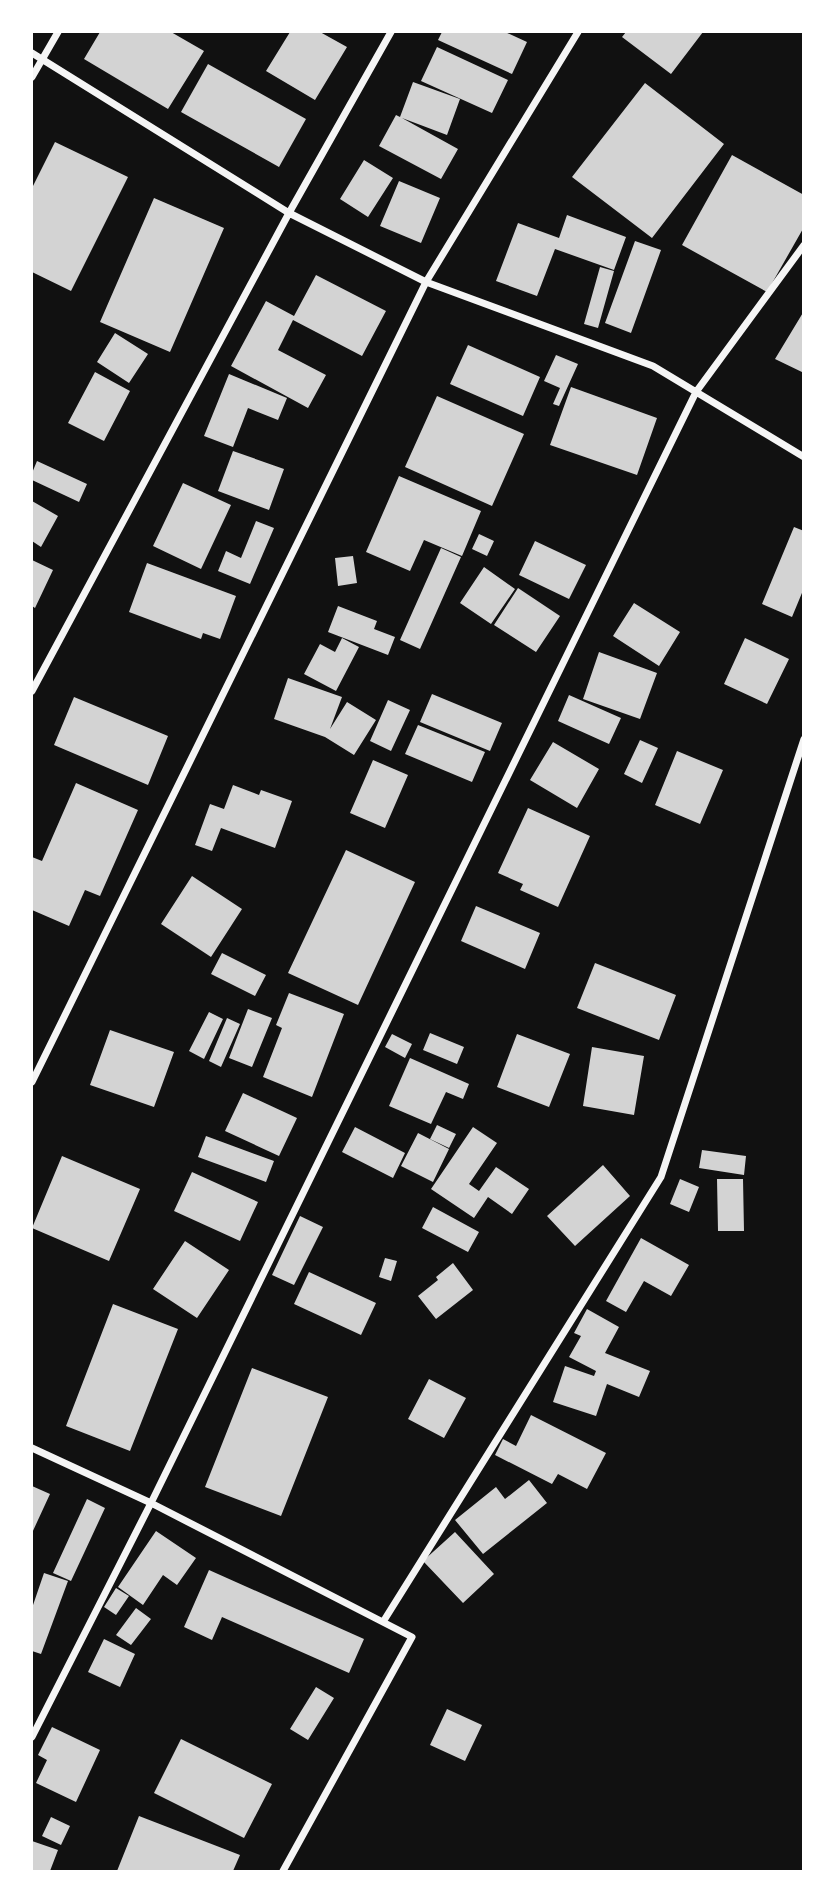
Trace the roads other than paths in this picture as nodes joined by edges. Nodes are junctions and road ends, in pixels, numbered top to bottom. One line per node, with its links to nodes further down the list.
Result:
1 (58, 32): 5 (street)
2 (391, 32): 7 (street)
3 (578, 32): 9 (street)
4 (32, 53): 5 (street)
5 (41, 59): 6 (street); 7 (street)
6 (32, 77)
7 (289, 213): 9 (street); 12 (street)
8 (803, 245): 10 (street)
9 (426, 282): 10 (street); 14 (street)
10 (696, 392): 11 (street); 16 (street)
11 (803, 457)
12 (32, 691)
13 (803, 738): 17 (street)
14 (32, 1082)
15 (32, 1448): 16 (street)
16 (151, 1503): 17 (street); 18 (street)
17 (383, 1622): 19 (street)
18 (32, 1737)
19 (283, 1871)

